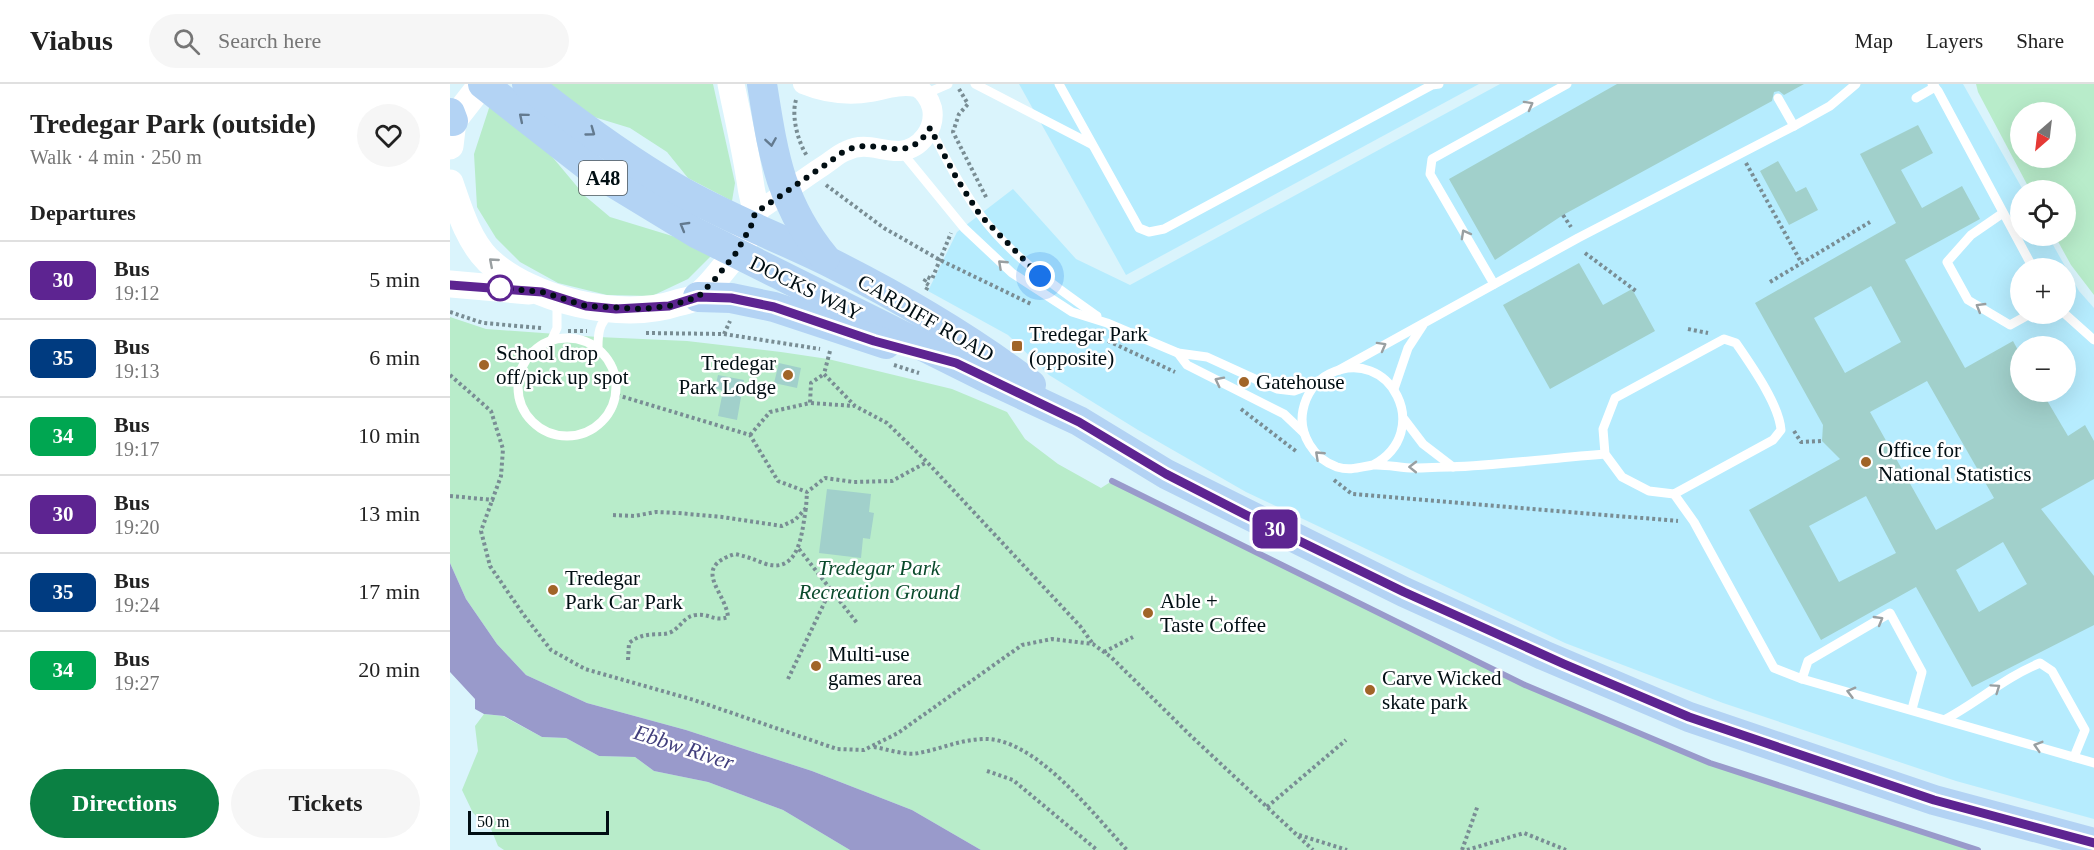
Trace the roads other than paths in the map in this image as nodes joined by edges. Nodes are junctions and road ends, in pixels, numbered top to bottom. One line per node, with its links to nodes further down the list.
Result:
1 (483, 84): 17 (main road); 25 (main road, DOCKS WAY / A48, one-way to 1)
2 (527, 84): 24 (main road, DOCKS WAY / A48, one-way to 24)
3 (730, 84): 24 (main road)
4 (762, 84): 22 (main road, A48, one-way to 22)
5 (948, 84): 13 (lane)
6 (975, 84): 19 (lane)
7 (1059, 84): 19 (lane)
8 (1434, 84): 19 (lane)
9 (1567, 84): 28 (lane, one-way to 9)
10 (1856, 84): 16 (lane)
11 (1933, 86): 15 (lane); 23 (lane)
12 (801, 89): 13 (street)
13 (926, 94): 18 (street)
14 (1778, 98): 16 (lane)
15 (1916, 98)
16 (1794, 126): 28 (lane)
17 (451, 127)
18 (930, 128): 20 (street); 34 (lane)
19 (1091, 144)
20 (901, 151): 22 (street); 34 (lane, one-way to 20)
21 (450, 183): 30 (main road, one-way to 21)
22 (785, 193): 24 (street); 27 (main road, A48)
23 (2003, 213): 26 (lane); 35 (lane, one-way to 23)
24 (753, 220): 25 (main road); 27 (main road, DOCKS WAY / A48)
25 (736, 253): 31 (main road); 41 (main road, DOCKS WAY / A48)
26 (2028, 258)
27 (829, 262): 46 (main road, CARDIFF ROAD / A48)
28 (1494, 284): 33 (lane)
29 (450, 285): 30 (main road)
30 (549, 295): 32 (main road); 37 (lane)
31 (698, 297): 32 (main road); 41 (main road, A48)
32 (616, 309): 39 (lane)
33 (1424, 322): 42 (lane, one-way to 33); 44 (lane)
34 (1107, 323): 40 (lane)
35 (2012, 324)
36 (2076, 324): 38 (lane)
37 (552, 339): 39 (lane); 39 (lane)
38 (2094, 340)
39 (598, 347)
40 (1178, 353): 43 (lane); 47 (lane, one-way to 40)
41 (956, 363): 46 (main road, CARDIFF ROAD / A48)
42 (1339, 370): 43 (lane); 44 (lane)
43 (1316, 383): 47 (lane)
44 (1394, 388): 45 (lane)
45 (1404, 419): 49 (lane); 50 (lane)
46 (1079, 422): 57 (main road, CARDIFF ROAD / A48)
47 (1304, 433): 49 (lane, one-way to 47)
48 (1605, 454): 50 (lane); 51 (lane); 51 (lane)
49 (1373, 465): 50 (lane, one-way to 49)
50 (1453, 467)
51 (1674, 494): 52 (lane)
52 (1802, 679): 53 (lane, one-way to 52); 53 (lane, one-way to 53)
53 (1912, 709): 54 (lane)
54 (1946, 719): 55 (lane, one-way to 54); 55 (lane, one-way to 55)
55 (2074, 757): 56 (lane)
56 (2094, 763)
57 (2094, 843)

